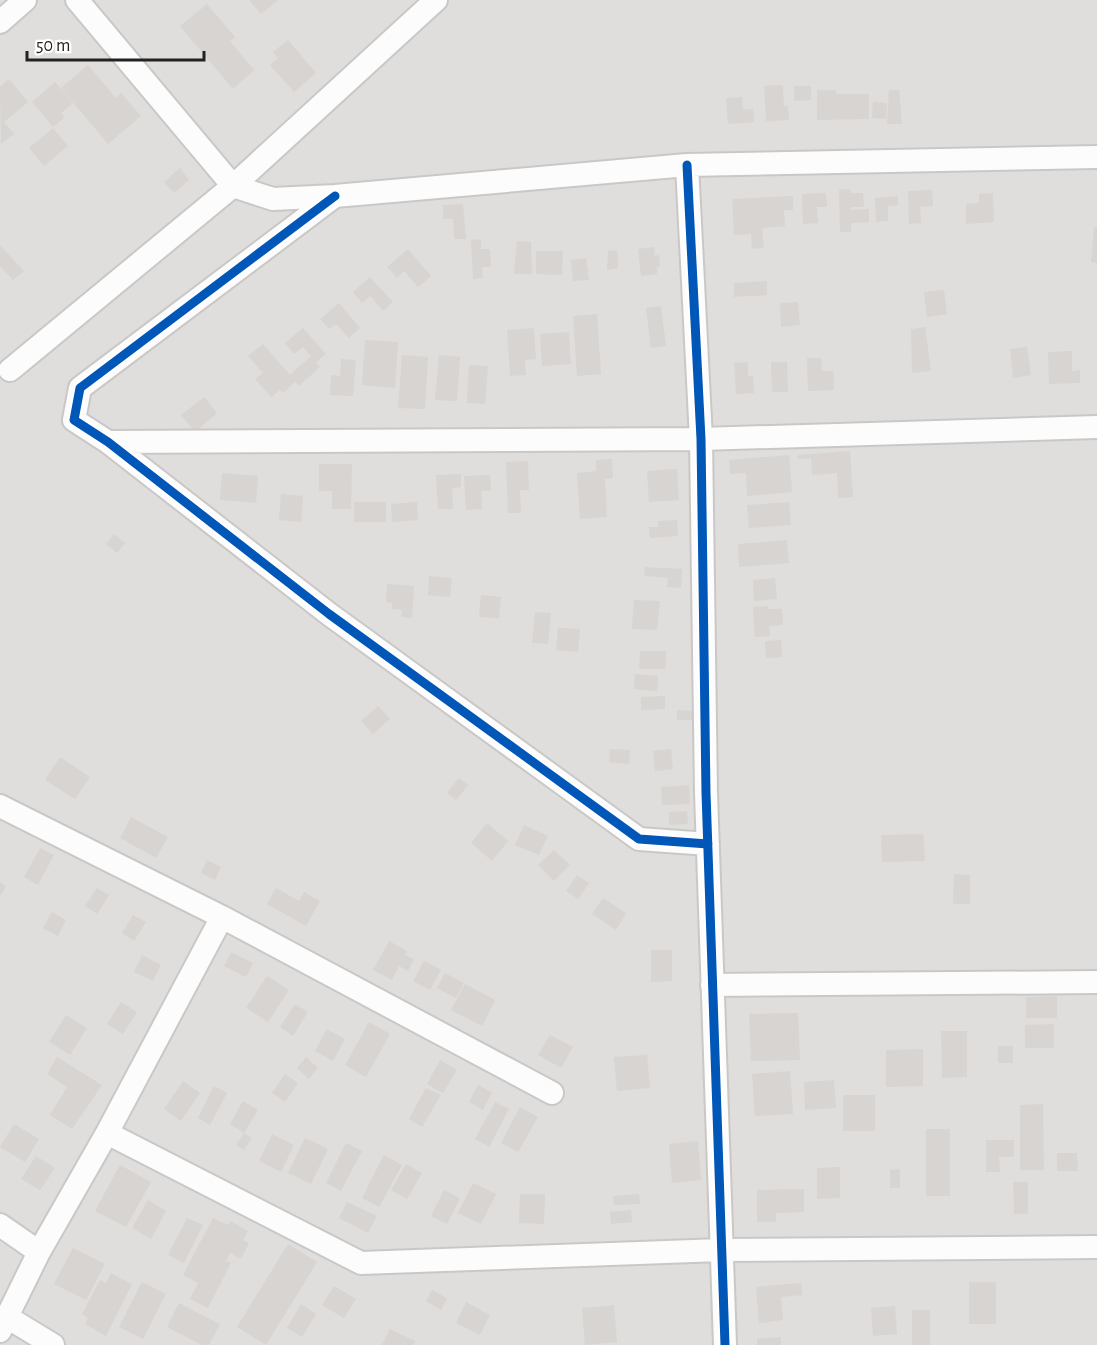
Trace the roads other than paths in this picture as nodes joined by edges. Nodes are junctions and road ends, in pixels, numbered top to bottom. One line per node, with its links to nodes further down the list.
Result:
1 (26, 0): 4 (street)
2 (77, 0): 7 (street)
3 (436, 0): 7 (street)
4 (0, 22)
5 (1097, 157): 6 (street)
6 (687, 165): 8 (street); 11 (street)
7 (233, 186): 8 (street); 9 (street)
8 (335, 196): 12 (street)
9 (10, 370)
10 (1097, 427): 11 (street)
11 (702, 439): 12 (street); 14 (street)
12 (108, 441): 14 (street)
13 (0, 806): 15 (street)
14 (708, 844): 17 (street)
15 (222, 917): 18 (street); 19 (street)
16 (1097, 982): 17 (street)
17 (712, 985): 22 (street)
18 (552, 1093)
19 (107, 1133): 22 (street); 23 (street)
20 (0, 1225): 23 (street)
21 (1097, 1247): 22 (street)
22 (721, 1250): 26 (street)
23 (39, 1252): 24 (street)
24 (4, 1324): 25 (street)
25 (53, 1345)
26 (725, 1345)

